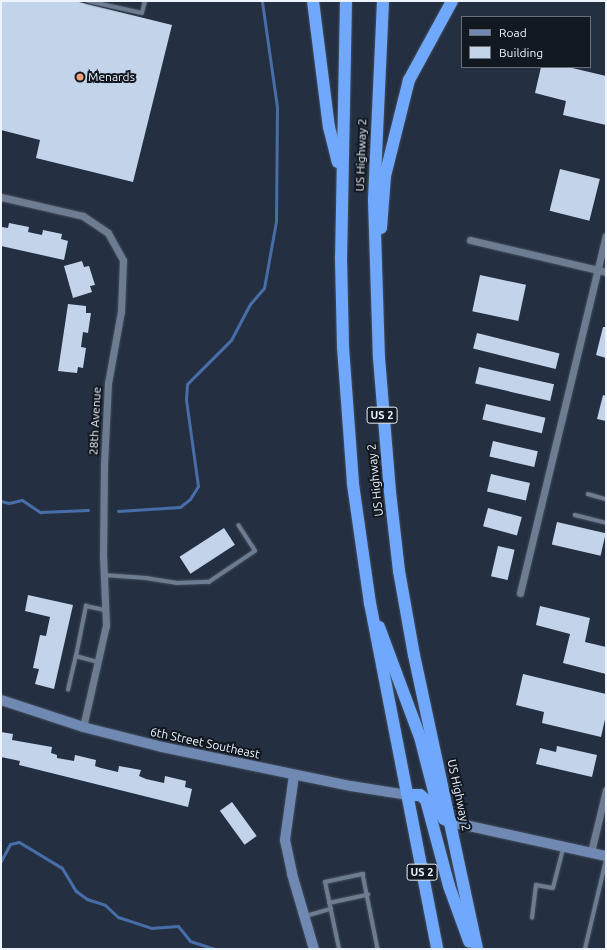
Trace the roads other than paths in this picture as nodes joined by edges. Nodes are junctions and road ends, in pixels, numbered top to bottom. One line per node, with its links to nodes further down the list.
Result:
1 (88, 1): 2 (lane)
2 (145, 1)
3 (313, 1): 7 (highway)
4 (346, 1): 7 (highway, US Highway 2 / US 2)
5 (383, 1): 13 (highway, US Highway 2 / US 2)
6 (452, 1): 13 (highway)
7 (342, 175): 21 (highway, US Highway 2 / US 2)
8 (1, 197): 19 (street, 28th Avenue)
9 (606, 236): 11 (street)
10 (470, 240): 11 (street)
11 (598, 270): 12 (street); 20 (street)
12 (606, 272)
13 (375, 285): 31 (highway, US Highway 2 / US 2)
14 (588, 494): 15 (lane)
15 (606, 499)
16 (575, 515): 17 (lane)
17 (606, 523)
18 (239, 526): 19 (lane)
19 (103, 575): 22 (street, 28th Avenue)
20 (520, 593)
21 (370, 603): 30 (highway, US Highway 2 / US 2); 31 (highway)
22 (105, 610): 23 (lane); 24 (street, 28th Avenue)
23 (76, 656): 24 (lane); 25 (lane)
24 (100, 662): 27 (street, 28th Avenue)
25 (68, 690)
26 (1, 700): 27 (street, 6th Street Southeast)
27 (83, 727): 28 (street, 6th Street Southeast)
28 (294, 775): 30 (street, 6th Street Southeast); 39 (street)
29 (606, 790): 33 (street)
30 (408, 795): 44 (highway, US Highway 2 / US 2); 45 (highway)
31 (451, 822): 32 (street); 46 (highway, US Highway 2 / US 2)
32 (564, 846): 33 (street); 40 (lane)
33 (591, 852): 34 (street)
34 (606, 856)
35 (606, 860): 47 (lane)
36 (368, 895): 37 (lane); 37 (lane); 43 (lane)
37 (329, 903): 38 (lane)
38 (331, 910): 39 (lane); 42 (lane)
39 (305, 916): 41 (street)
40 (532, 918)
41 (314, 949)
42 (339, 949)
43 (378, 949)
44 (437, 949)
45 (472, 949)
46 (477, 949)
47 (585, 949)

